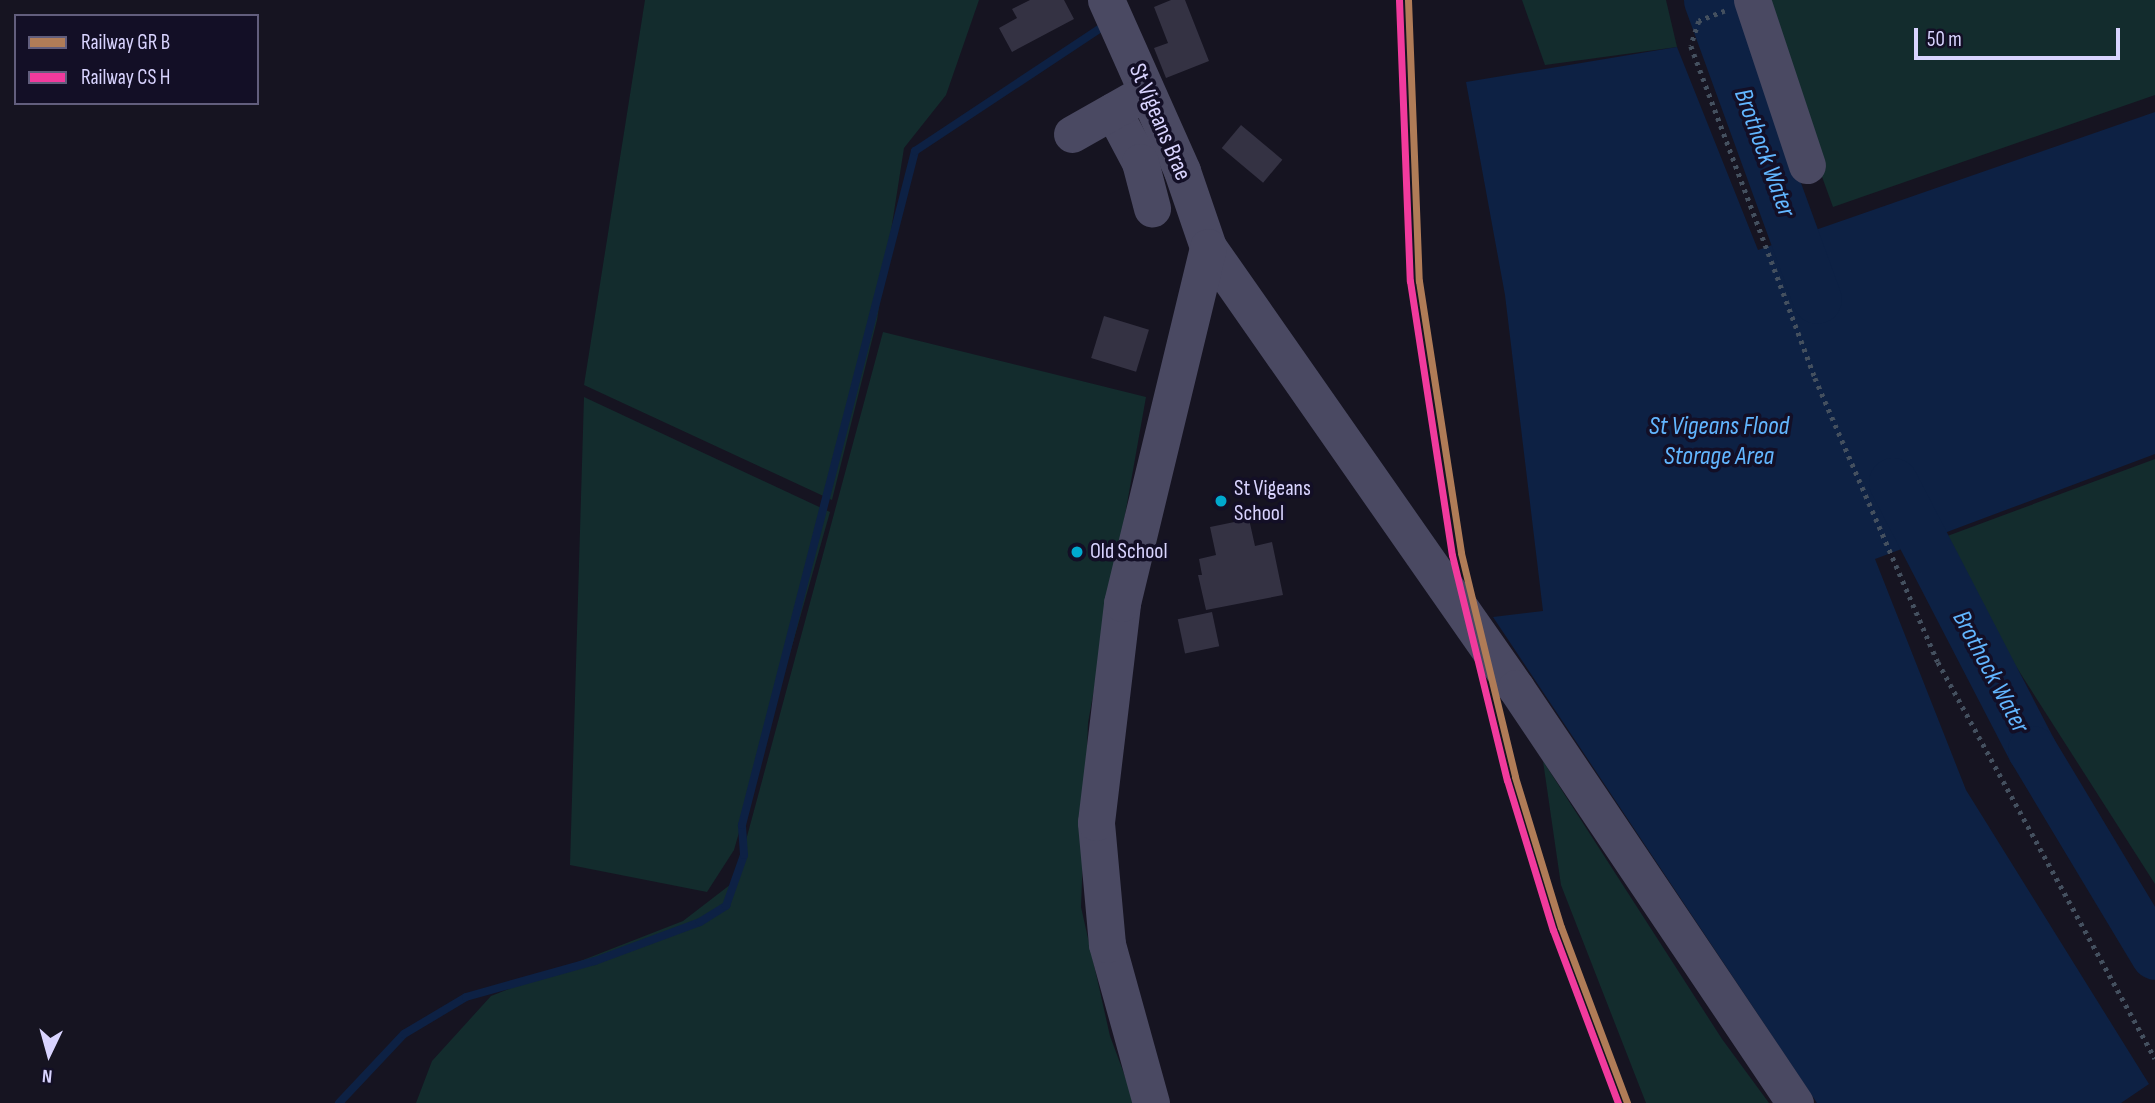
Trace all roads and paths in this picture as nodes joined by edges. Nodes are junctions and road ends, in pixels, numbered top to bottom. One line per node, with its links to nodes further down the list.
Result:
1 (1106, 0): 3 (street, St Vigeans Brae)
2 (1739, 6): 6 (street); 9 (path)
3 (1148, 90): 4 (street); 8 (street, St Vigeans Brae)
4 (1112, 111): 5 (street); 7 (street)
5 (1072, 134)
6 (1807, 165)
7 (1152, 208)
8 (1208, 247): 10 (street); 11 (street, St Vigeans Brae)
9 (2155, 1059)
10 (1151, 1103)
11 (1795, 1103)

